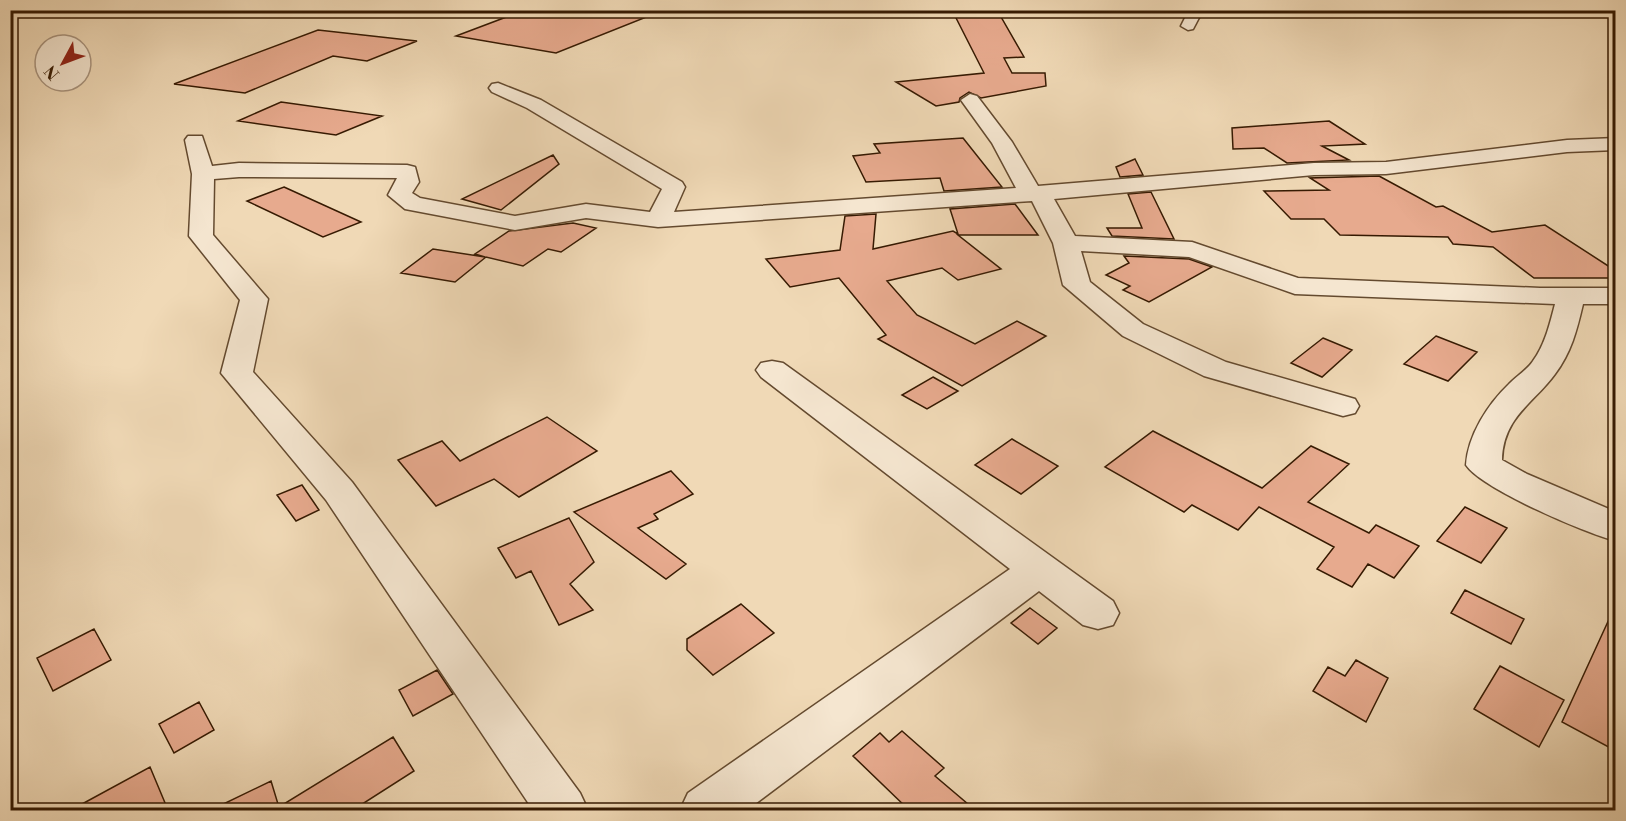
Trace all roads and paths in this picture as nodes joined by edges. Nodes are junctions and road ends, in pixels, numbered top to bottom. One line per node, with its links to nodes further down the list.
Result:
1 (1196, 10): 2 (street)
2 (1188, 26)
3 (498, 88): 9 (street)
4 (970, 100): 8 (street)
5 (195, 140): 7 (street)
6 (1616, 144): 8 (street)
7 (203, 174): 9 (street); 18 (street)
8 (1035, 194): 9 (street); 10 (street)
9 (658, 219)
10 (1066, 243): 11 (street); 14 (street)
11 (1570, 294): 12 (street); 15 (street)
12 (1616, 296)
13 (772, 370): 16 (street)
14 (1343, 406)
15 (1616, 528)
16 (1039, 569): 17 (street); 19 (street)
17 (1098, 613)
18 (562, 810)
19 (706, 810)

